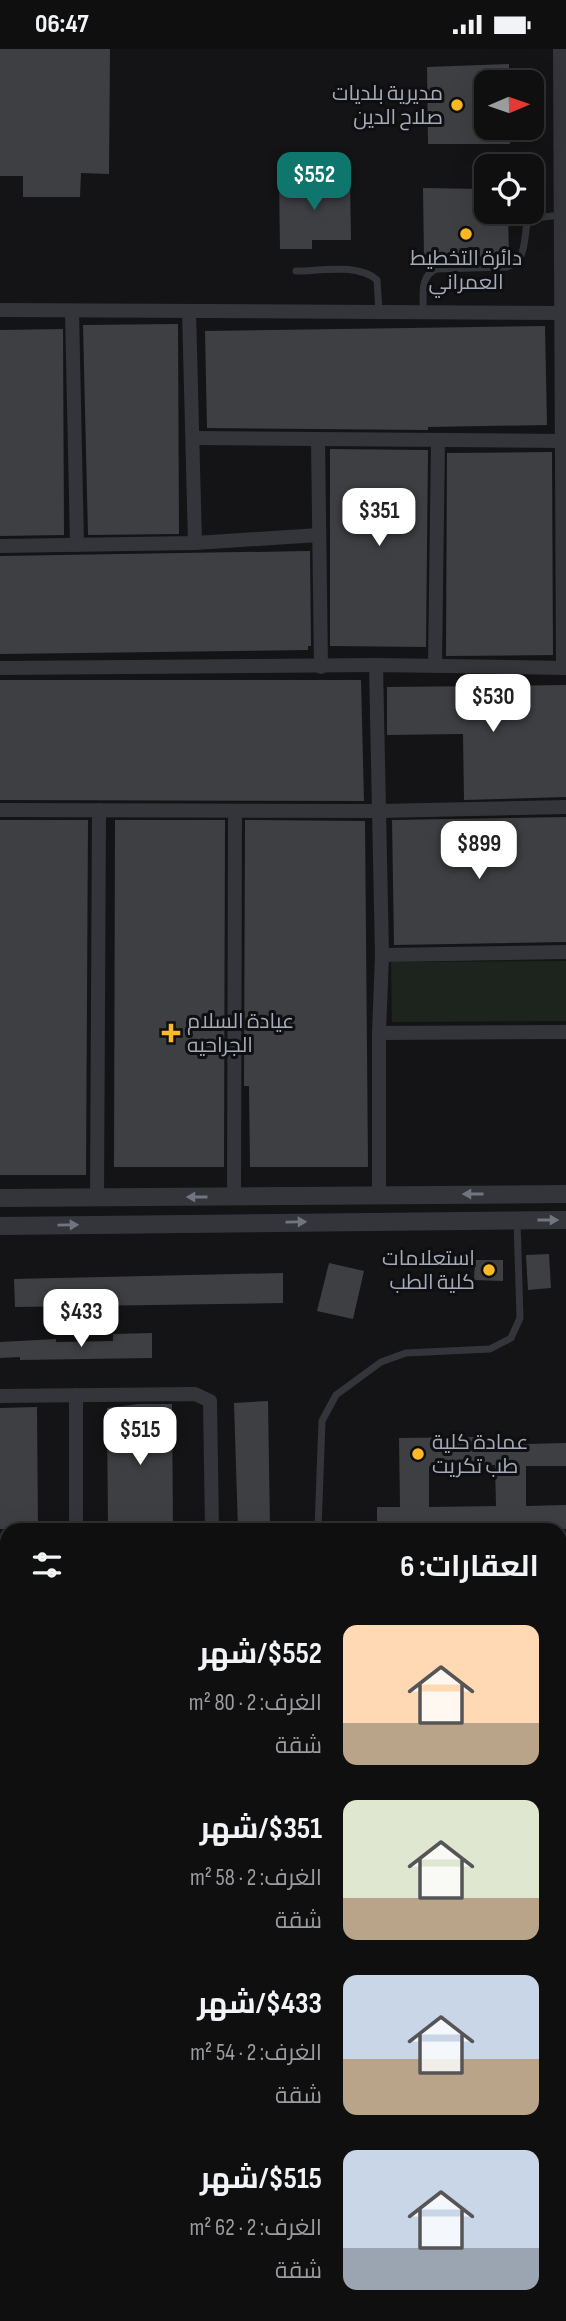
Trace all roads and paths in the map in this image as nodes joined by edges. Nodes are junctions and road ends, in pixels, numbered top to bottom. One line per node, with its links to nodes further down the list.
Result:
1 (560, 49): 2 (street)
2 (563, 195): 3 (street)
3 (561, 215): 9 (lane); 10 (street)
4 (296, 271): 8 (lane)
5 (0, 310): 6 (street)
6 (72, 311): 7 (street); 17 (street)
7 (189, 311): 8 (street); 11 (street)
8 (379, 312): 9 (street)
9 (423, 312): 10 (street)
10 (561, 313): 14 (street)
11 (192, 439): 12 (street); 16 (street)
12 (318, 440): 13 (street); 15 (street)
13 (438, 440): 14 (street); 21 (street)
14 (562, 441): 18 (street)
15 (319, 535): 16 (street); 22 (street)
16 (195, 543): 17 (street)
17 (77, 545): 19 (street)
18 (564, 545): 24 (street)
19 (0, 546)
20 (376, 665): 21 (street); 22 (street); 29 (street)
21 (435, 665): 24 (street)
22 (321, 667): 23 (street)
23 (0, 668)
24 (564, 668)
25 (566, 807): 29 (street)
26 (0, 810): 27 (street)
27 (99, 810): 28 (street); 36 (street)
28 (235, 811): 29 (street); 37 (street)
29 (379, 811): 31 (street)
30 (566, 951): 31 (street)
31 (382, 955): 33 (street)
32 (566, 1032): 33 (street)
33 (379, 1033): 35 (street)
34 (566, 1193): 35 (street, one-way to 35)
35 (379, 1194): 37 (street)
36 (97, 1197): 37 (street, one-way to 36); 38 (street)
37 (234, 1197)
38 (0, 1198)
39 (517, 1220): 40 (street, one-way to 40); 41 (street, one-way to 39); 46 (lane)
40 (566, 1220)
41 (0, 1226)
42 (76, 1395): 43 (street); 44 (street); 45 (street)
43 (0, 1396)
44 (76, 1523)
45 (212, 1523)
46 (318, 1523)

